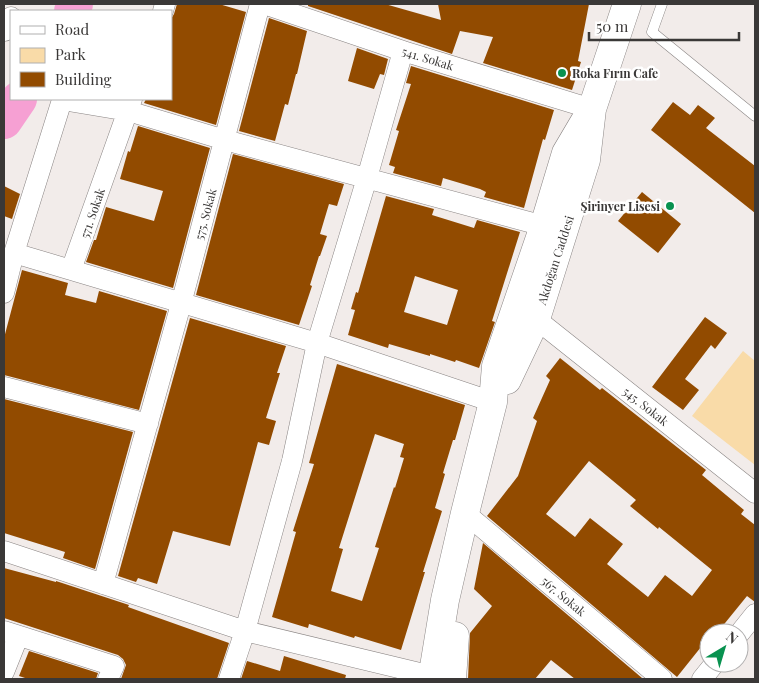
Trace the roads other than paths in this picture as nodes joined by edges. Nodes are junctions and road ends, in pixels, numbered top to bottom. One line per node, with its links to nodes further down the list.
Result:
1 (260, 4): 9 (street, 575. Sokak)
2 (264, 4): 5 (street, 541. Sokak)
3 (627, 4): 7 (main road, Akdoğan Caddesi)
4 (662, 4): 8 (lane)
5 (403, 51): 7 (street, 541. Sokak); 10 (street)
6 (130, 105): 9 (street); 12 (street); 13 (street, 571. Sokak)
7 (592, 109): 11 (main road, Akdoğan Caddesi); 16 (main road, Akdoğan Caddesi)
8 (755, 116)
9 (225, 140): 10 (street); 15 (street, 575. Sokak)
10 (368, 178): 11 (street); 17 (street)
11 (544, 226): 16 (main road, Akdoğan Caddesi)
12 (14, 253): 13 (street); 14 (street)
13 (72, 270): 15 (street)
14 (4, 292)
15 (181, 304): 17 (street); 20 (street, 575. Sokak)
16 (526, 314): 19 (main road, Akdoğan Caddesi); 21 (street, 545. Sokak)
17 (317, 344): 19 (street); 25 (street)
18 (4, 387): 20 (street)
19 (493, 402): 22 (main road, Akdoğan Caddesi)
20 (148, 424): 24 (street, 575. Sokak)
21 (755, 493)
22 (465, 513): 28 (main road, Akdoğan Caddesi); 31 (street, 567. Sokak)
23 (4, 551): 24 (street)
24 (103, 584): 25 (street)
25 (245, 631): 28 (street); 30 (street)
26 (11, 634): 27 (street); 29 (street)
27 (4, 672)
28 (439, 678)
29 (108, 679)
30 (229, 679)
31 (662, 679)

